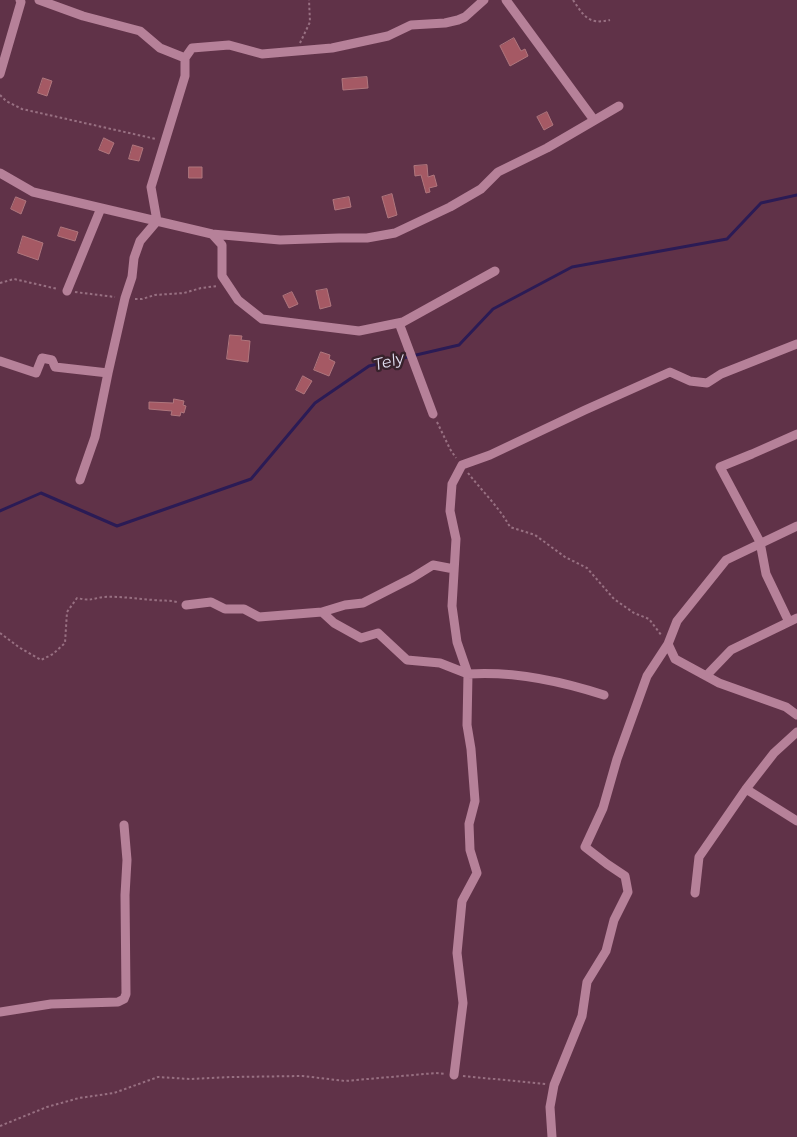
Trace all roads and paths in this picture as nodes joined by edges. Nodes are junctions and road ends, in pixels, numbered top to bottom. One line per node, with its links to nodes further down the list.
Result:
1 (20, 0): 10 (street)
2 (39, 0): 9 (street)
3 (309, 0): 8 (path)
4 (484, 0): 8 (street)
5 (506, 0): 13 (street)
6 (573, 0): 7 (path)
7 (610, 20)
8 (300, 51): 9 (street)
9 (184, 58): 14 (street)
10 (0, 74)
11 (0, 95): 14 (path)
12 (619, 106): 13 (street)
13 (594, 120): 18 (street)
14 (166, 141): 17 (street)
15 (0, 173): 16 (street)
16 (101, 208): 17 (street); 22 (street)
17 (157, 221): 18 (street); 23 (street)
18 (212, 234): 21 (street)
19 (495, 271): 24 (street)
20 (0, 282): 22 (path)
21 (228, 285): 23 (path); 24 (street)
22 (67, 291): 23 (path)
23 (125, 298): 27 (street)
24 (399, 323): 28 (street)
25 (797, 344): 30 (street)
26 (0, 361): 27 (street)
27 (108, 373): 31 (street)
28 (433, 414): 30 (path)
29 (797, 434): 33 (street)
30 (462, 465): 34 (street); 39 (path)
31 (80, 480)
32 (797, 526): 33 (street)
33 (760, 542): 37 (street); 39 (street)
34 (454, 569): 36 (street); 40 (street)
35 (186, 605): 36 (street); 38 (path)
36 (322, 612): 40 (street)
37 (793, 620): 41 (street)
38 (0, 632)
39 (668, 644): 41 (street); 51 (street)
40 (468, 674): 42 (street); 50 (street)
41 (706, 676): 43 (street)
42 (604, 695)
43 (797, 715)
44 (797, 732): 45 (street)
45 (746, 789): 46 (street); 48 (street)
46 (797, 821)
47 (124, 825): 49 (street)
48 (696, 893)
49 (0, 1012)
50 (454, 1075): 51 (path); 52 (path)
51 (554, 1085): 53 (street)
52 (0, 1126)
53 (552, 1137)

